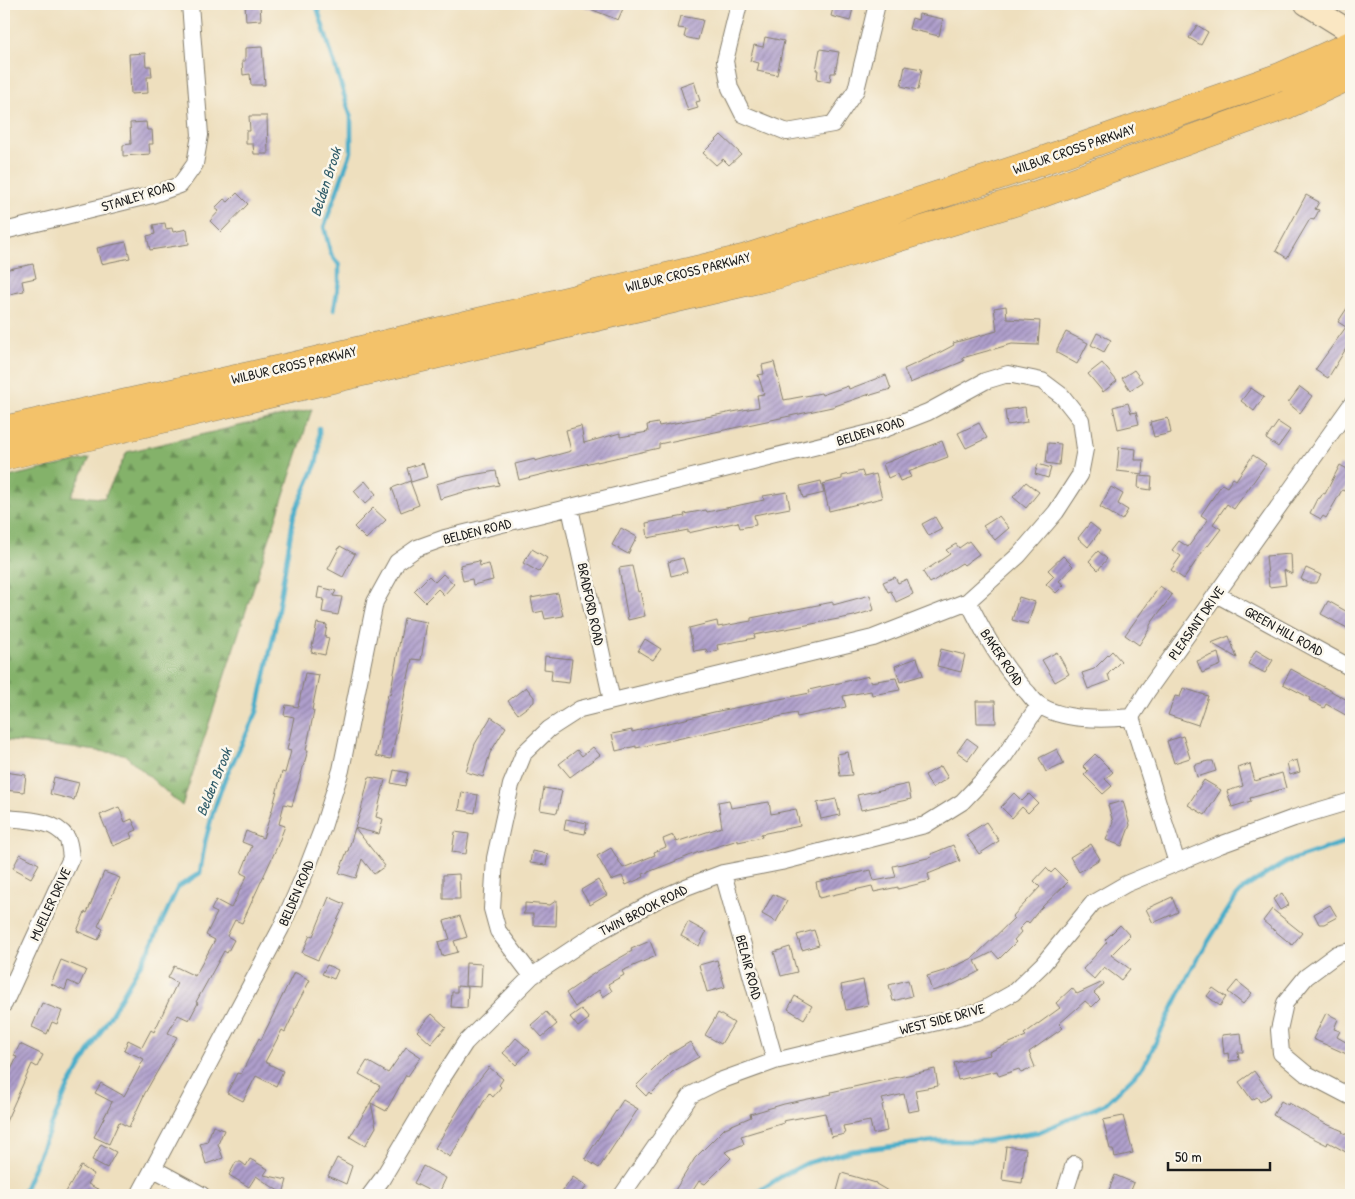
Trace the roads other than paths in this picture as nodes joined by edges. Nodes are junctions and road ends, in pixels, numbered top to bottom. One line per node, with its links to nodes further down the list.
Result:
1 (190, 4): 8 (street, STANLEY ROAD)
2 (739, 4): 3 (street)
3 (877, 4)
4 (1312, 8): 5 (main road)
5 (1351, 32)
6 (1351, 45): 10 (highway, WILBUR CROSS PARKWAY)
7 (1351, 75): 11 (highway, WILBUR CROSS PARKWAY)
8 (4, 231)
9 (1351, 406): 13 (street, PLEASANT DRIVE)
10 (4, 430)
11 (4, 456)
12 (570, 508): 14 (street, BELDEN ROAD); 16 (street, BRADFORD ROAD); 29 (street, BELDEN ROAD)
13 (1216, 594): 15 (street, GREEN HILL ROAD); 18 (street, PLEASANT DRIVE)
14 (968, 601): 16 (street, BELDEN ROAD); 17 (street, BAKER ROAD)
15 (1351, 668)
16 (612, 701): 24 (street, BELDEN ROAD)
17 (1038, 704): 18 (street, BAKER ROAD); 22 (street, TWIN BROOK ROAD)
18 (1131, 717): 21 (street)
19 (1351, 801): 21 (street, WEST SIDE DRIVE)
20 (4, 818): 25 (street, MUELLER DRIVE)
21 (1177, 863): 26 (street, WEST SIDE DRIVE)
22 (723, 874): 24 (street, TWIN BROOK ROAD); 26 (street, BELAIR ROAD)
23 (1351, 950): 27 (street)
24 (532, 976): 32 (street, TWIN BROOK ROAD)
25 (4, 1004)
26 (775, 1060): 33 (street, WEST SIDE DRIVE)
27 (1351, 1097)
28 (1074, 1164): 34 (street)
29 (154, 1169): 30 (street, BELDEN ROAD); 31 (street)
30 (139, 1195)
31 (202, 1195)
32 (370, 1195)
33 (622, 1195)
34 (1064, 1195)

